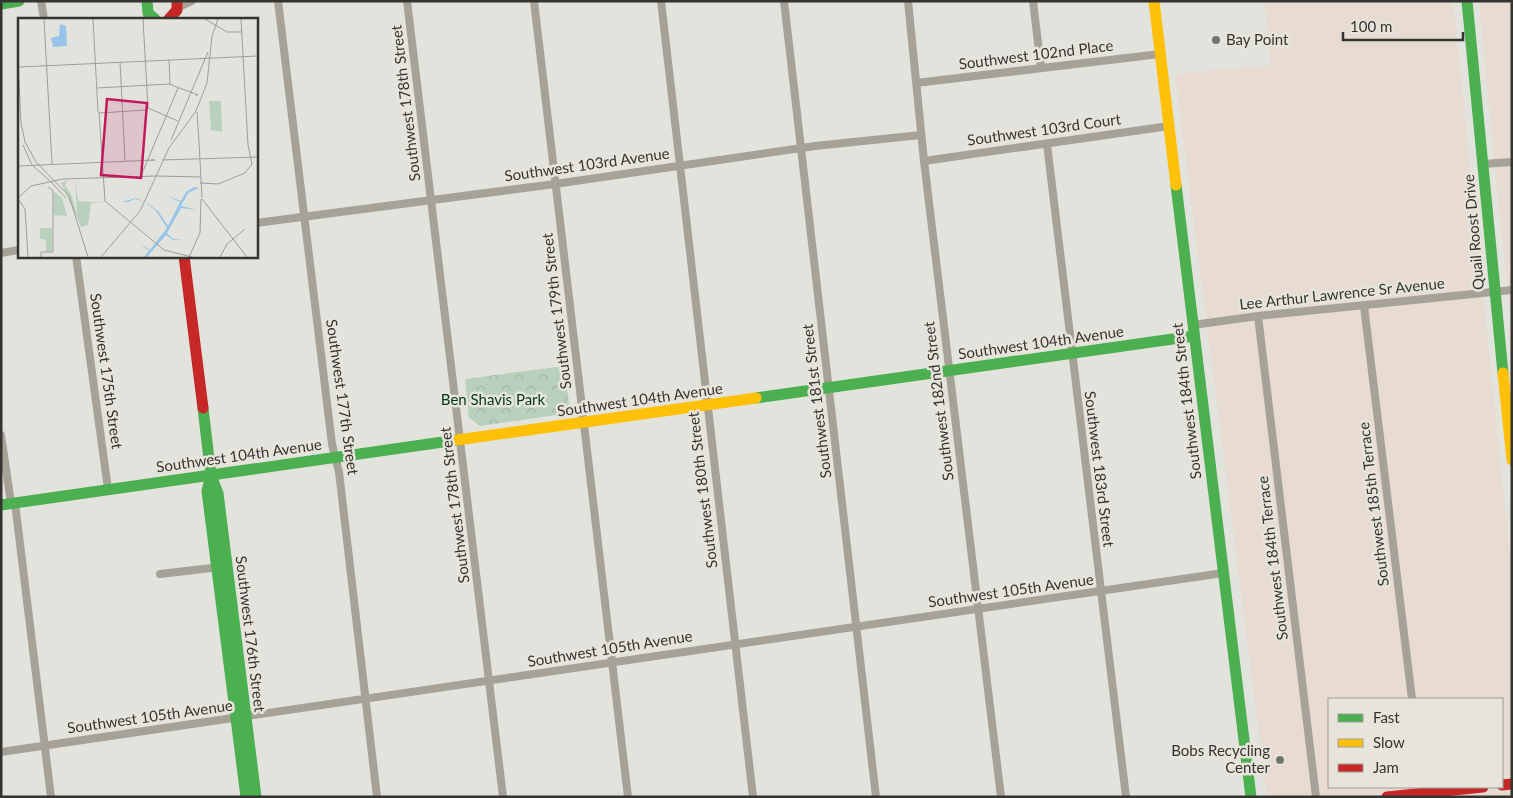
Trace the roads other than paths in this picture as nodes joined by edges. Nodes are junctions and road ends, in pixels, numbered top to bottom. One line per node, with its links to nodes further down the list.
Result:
1 (19, 1): 14 (street)
2 (41, 1): 16 (street)
3 (192, 1): 15 (street)
4 (278, 1): 32 (street, Southwest 177th Street)
5 (407, 1): 31 (street, Southwest 178th Street)
6 (534, 1): 30 (street, Southwest 179th Street)
7 (661, 1): 29 (street, Southwest 180th Street)
8 (784, 1): 25 (street, Southwest 181st Street)
9 (908, 1): 21 (street, Southwest 182nd Street)
10 (1033, 1): 20 (street)
11 (1154, 1): 19 (street, Southwest 184th Street)
12 (1467, 1): 28 (street, Quail Roost Drive)
13 (146, 2): 17 (street)
14 (1, 4)
15 (177, 5): 18 (street)
16 (44, 18)
17 (153, 18)
18 (170, 18)
19 (1160, 54): 20 (street, Southwest 102nd Place); 22 (street, Southwest 184th Street)
20 (1041, 68): 21 (street, Southwest 102nd Place)
21 (916, 83): 23 (street, Southwest 182nd Street)
22 (1169, 126): 24 (street, Southwest 103rd Court); 42 (street, Southwest 184th Street)
23 (921, 135): 25 (street, Southwest 103rd Avenue); 26 (street, Southwest 182nd Street)
24 (1046, 144): 26 (street, Southwest 103rd Court); 43 (street, Southwest 183rd Street)
25 (801, 149): 29 (street, Southwest 103rd Avenue); 45 (street, Southwest 181st Street)
26 (924, 161): 44 (street, Southwest 182nd Street)
27 (1512, 162): 28 (street)
28 (1483, 164): 39 (street, Quail Roost Drive)
29 (679, 166): 30 (street, Southwest 103rd Avenue); 46 (street, Southwest 180th Street)
30 (556, 184): 31 (street, Southwest 103rd Avenue); 48 (street, Southwest 179th Street)
31 (431, 200): 32 (street, Southwest 103rd Avenue); 50 (street, Southwest 178th Street)
32 (305, 216): 33 (street, Southwest 103rd Avenue); 51 (street, Southwest 177th Street)
33 (258, 223)
34 (18, 250): 35 (street)
35 (1, 253)
36 (76, 258): 54 (street, Southwest 175th Street)
37 (184, 258): 53 (street, Southwest 176th Street)
38 (1512, 290): 39 (street)
39 (1495, 292): 40 (street, Lee Arthur Lawrence Sr Avenue); 47 (street, Quail Roost Drive)
40 (1364, 306): 41 (street, Lee Arthur Lawrence Sr Avenue); 66 (street, Southwest 185th Terrace)
41 (1258, 316): 42 (street, Lee Arthur Lawrence Sr Avenue); 83 (street, Southwest 184th Terrace)
42 (1194, 331): 43 (street, Southwest 104th Avenue); 57 (street, Southwest 184th Street)
43 (1071, 354): 44 (street, Southwest 104th Avenue); 59 (street, Southwest 183rd Street)
44 (949, 371): 45 (street, Southwest 104th Avenue); 60 (street, Southwest 182nd Street)
45 (830, 388): 46 (street, Southwest 104th Avenue); 61 (street, Southwest 181st Street)
46 (707, 406): 48 (street, Southwest 104th Avenue); 62 (street, Southwest 180th Street)
47 (1510, 420): 52 (street, Quail Roost Drive)
48 (584, 423): 50 (street, Southwest 104th Avenue); 63 (street, Southwest 179th Street)
49 (1, 434): 55 (street)
50 (461, 439): 51 (street, Southwest 104th Avenue); 64 (street, Southwest 178th Street)
51 (335, 457): 53 (street, Southwest 104th Avenue); 65 (street, Southwest 177th Street)
52 (1512, 460)
53 (211, 476): 54 (street, Southwest 104th Avenue); 56 (street, Southwest 176th Street)
54 (108, 489): 55 (street, Southwest 104th Avenue)
55 (9, 504): 68 (street)
56 (222, 567): 58 (street); 67 (street, Southwest 176th Street)
57 (1223, 573): 59 (street, Southwest 105th Avenue); 82 (street, Southwest 184th Street)
58 (160, 574)
59 (1100, 592): 60 (street, Southwest 105th Avenue); 81 (street, Southwest 183rd Street)
60 (978, 609): 61 (street, Southwest 105th Avenue); 80 (street, Southwest 182nd Street)
61 (857, 627): 62 (street, Southwest 105th Avenue); 79 (street, Southwest 181st Street)
62 (734, 644): 63 (street, Southwest 105th Avenue); 78 (street, Southwest 180th Street)
63 (612, 661): 64 (street, Southwest 105th Avenue); 77 (street, Southwest 179th Street)
64 (489, 682): 65 (street, Southwest 105th Avenue); 76 (street, Southwest 178th Street)
65 (365, 698): 67 (street, Southwest 105th Avenue); 75 (street, Southwest 177th Street)
66 (1412, 698)
67 (241, 717): 68 (street, Southwest 105th Avenue); 73 (street, Southwest 176th Street); 74 (street, Southwest 176th Street)
68 (44, 747): 69 (street, Southwest 105th Avenue); 72 (street)
69 (1, 752)
70 (1464, 788): 71 (street)
71 (1423, 790): 84 (street)
72 (51, 797)
73 (246, 797)
74 (256, 797)
75 (377, 797)
76 (503, 797)
77 (628, 797)
78 (753, 797)
79 (876, 797)
80 (1001, 797)
81 (1126, 797)
82 (1251, 797)
83 (1316, 797)
84 (1387, 797)

